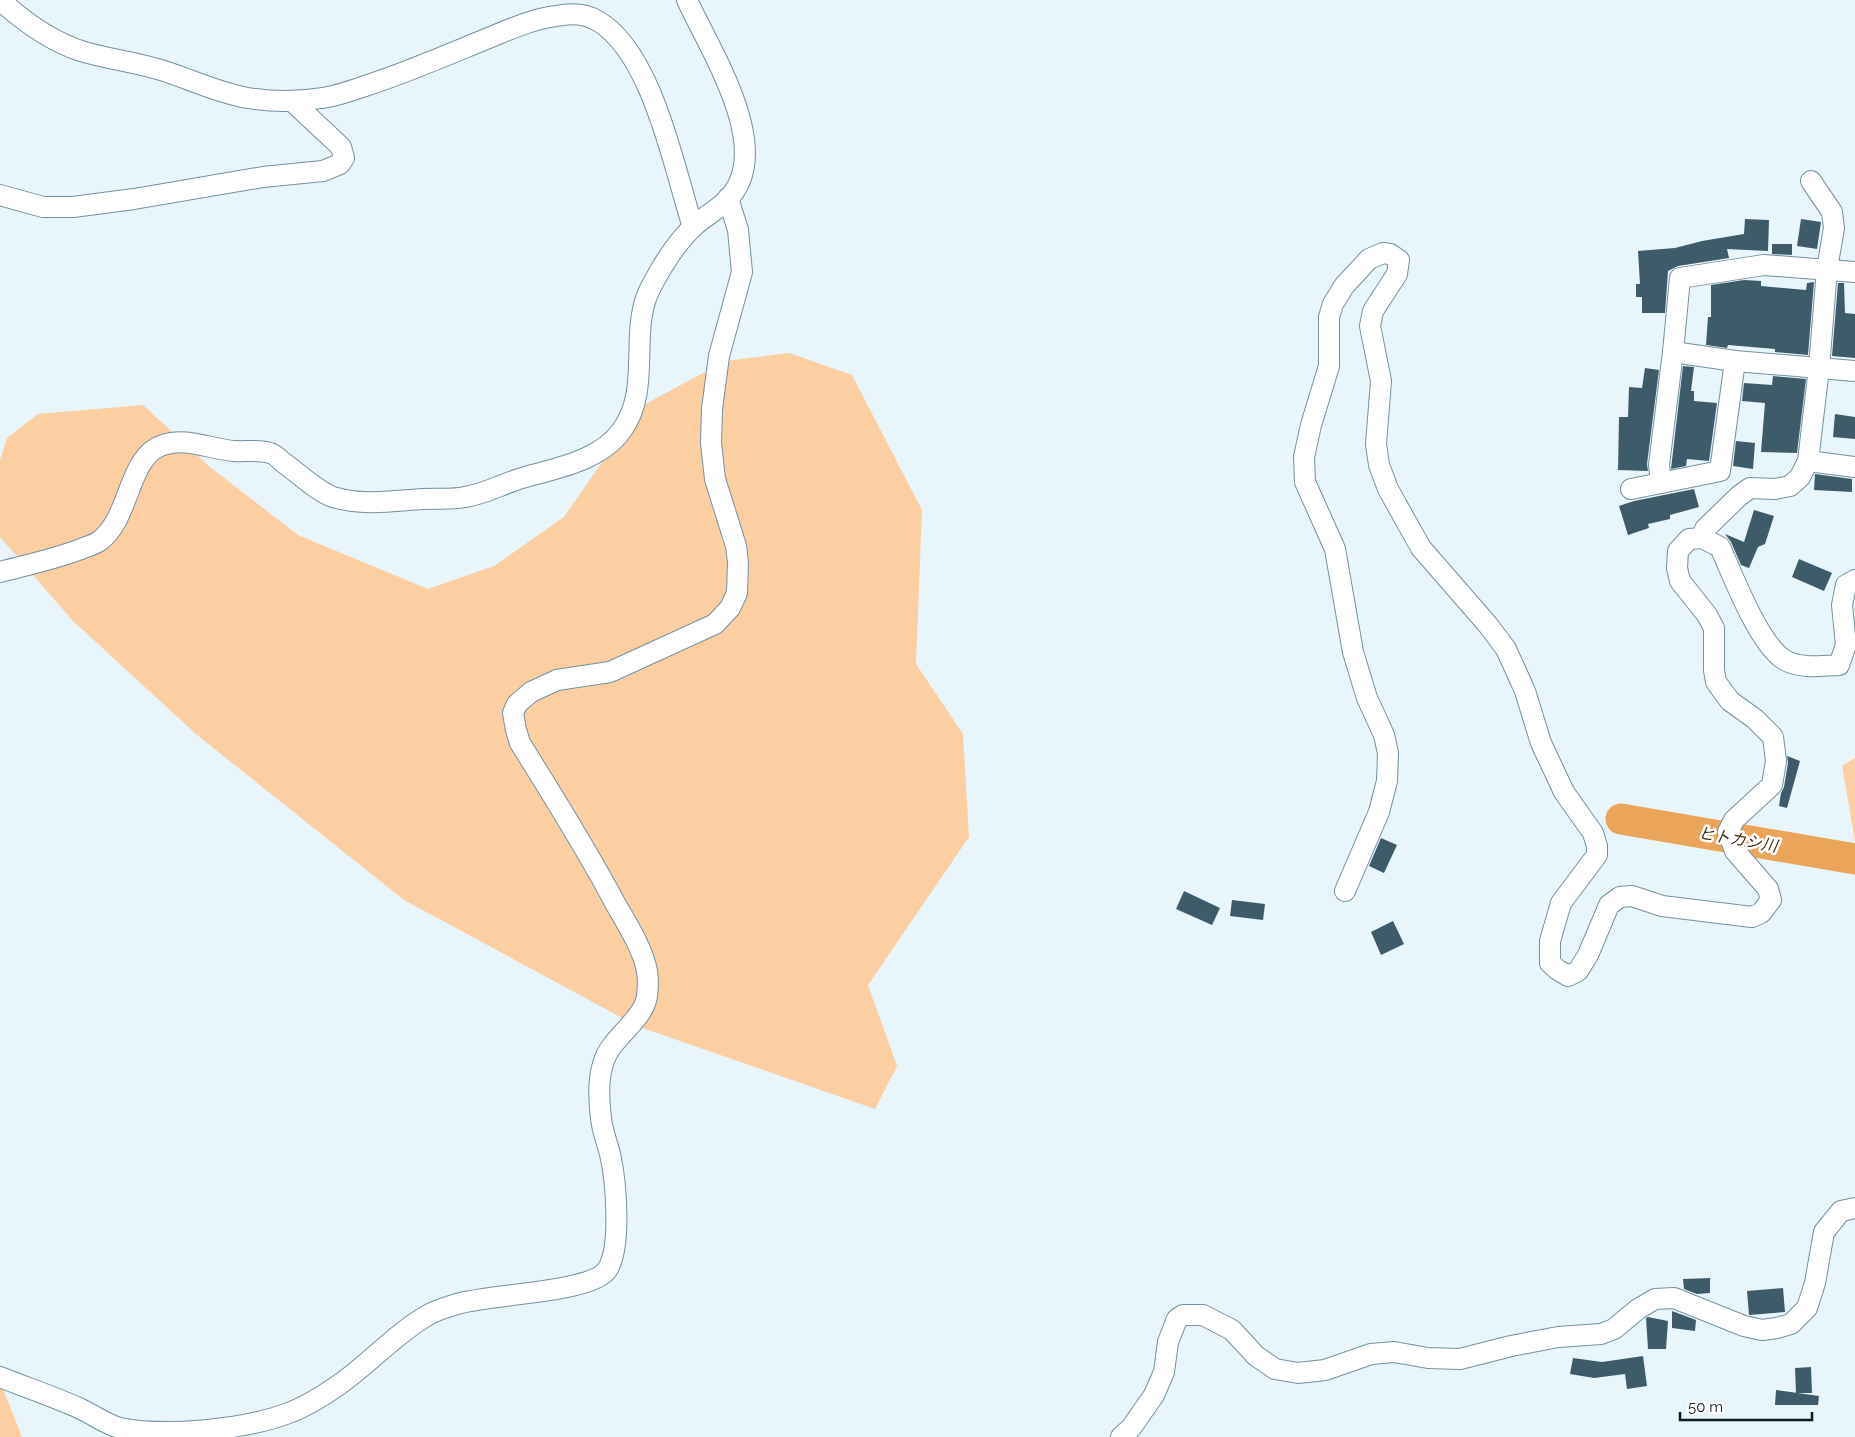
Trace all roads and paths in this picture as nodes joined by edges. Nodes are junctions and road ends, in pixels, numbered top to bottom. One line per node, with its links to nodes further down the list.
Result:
1 (0, 0): 3 (street)
2 (686, 0): 6 (street)
3 (292, 101): 5 (street); 7 (street)
4 (1811, 181): 8 (street)
5 (0, 195)
6 (728, 198): 7 (street); 23 (street)
7 (693, 227): 19 (street)
8 (1827, 269): 9 (street); 10 (street); 12 (street)
9 (1855, 272)
10 (1673, 352): 11 (street); 16 (street)
11 (1735, 361): 12 (street); 16 (street)
12 (1819, 368): 13 (street); 14 (street)
13 (1855, 371)
14 (1808, 461): 15 (street); 18 (street)
15 (1855, 467)
16 (1660, 483): 17 (street)
17 (1632, 489)
18 (1702, 538): 20 (street); 21 (street)
19 (0, 572)
20 (1855, 580)
21 (1345, 891)
22 (1855, 1208): 24 (street)
23 (0, 1377)
24 (1121, 1437)

